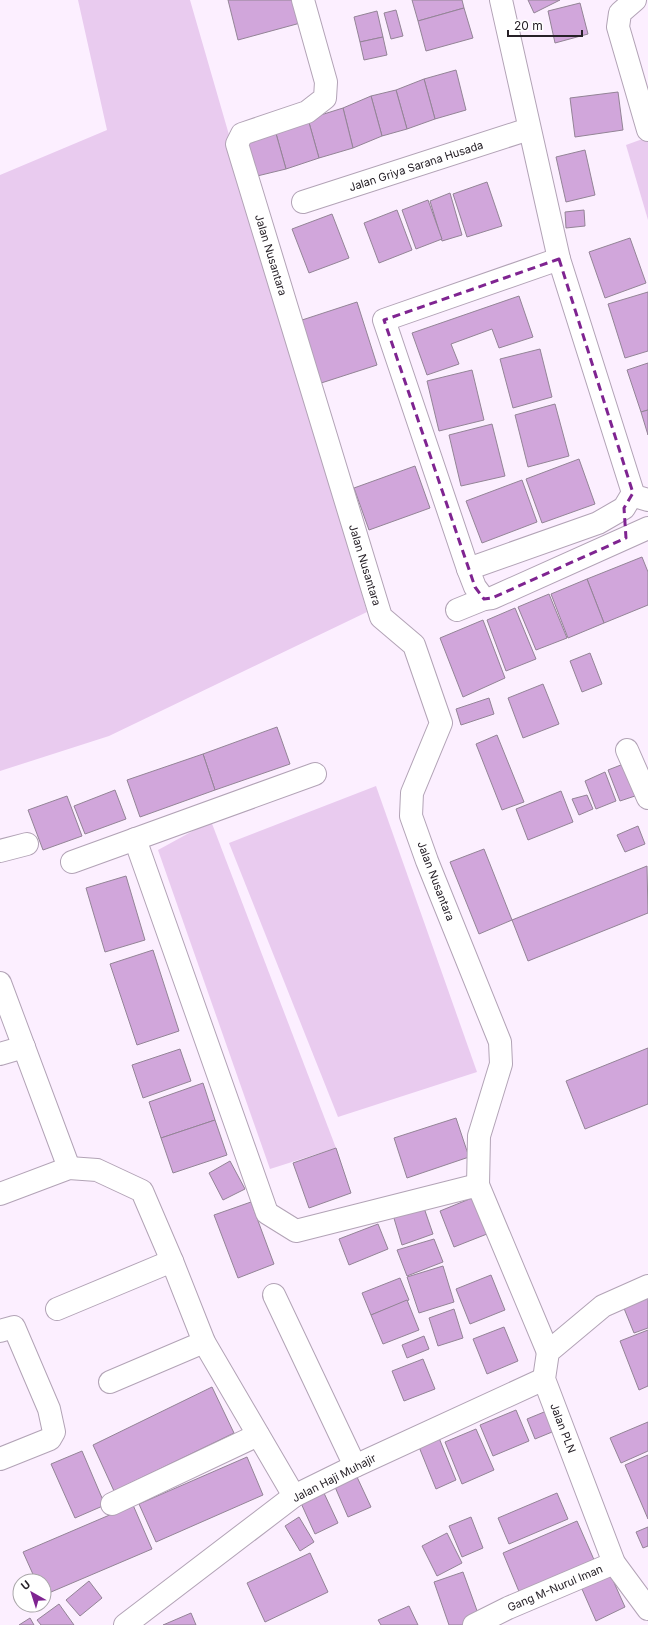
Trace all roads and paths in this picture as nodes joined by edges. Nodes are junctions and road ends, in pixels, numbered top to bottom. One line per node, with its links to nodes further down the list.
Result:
1 (303, 0): 25 (street, Jalan Nusantara)
2 (502, 0): 4 (street)
3 (635, 0): 5 (street)
4 (529, 129): 6 (street, Jalan Griya Sarana Husada); 7 (street)
5 (648, 130)
6 (303, 202)
7 (559, 259): 8 (street); 11 (street)
8 (635, 500): 10 (street); 11 (street)
9 (648, 528): 10 (street)
10 (626, 538): 12 (street)
11 (468, 568): 12 (street)
12 (484, 599): 13 (street)
13 (457, 610)
14 (628, 750): 16 (street)
15 (315, 774): 17 (street)
16 (648, 798)
17 (135, 839): 20 (street); 25 (street)
18 (27, 844): 19 (street)
19 (0, 851)
20 (72, 862)
21 (0, 983): 22 (street)
22 (24, 1047): 23 (street); 24 (street)
23 (0, 1054)
24 (69, 1168): 26 (street); 27 (street)
25 (478, 1185): 33 (street)
26 (0, 1194)
27 (172, 1261): 30 (street); 32 (street)
28 (648, 1286): 33 (street)
29 (274, 1295): 38 (street)
30 (57, 1309)
31 (0, 1331): 37 (street)
32 (204, 1342): 35 (street); 36 (street)
33 (548, 1352): 34 (street, Jalan PLN)
34 (544, 1379): 38 (street, Jalan Haji Muhajir); 41 (street, Jalan PLN)
35 (110, 1382)
36 (258, 1435): 39 (street); 40 (street)
37 (0, 1459)
38 (355, 1466): 39 (street, Jalan Haji Muhajir)
39 (294, 1496): 43 (street, Jalan Haji Muhajir)
40 (112, 1504)
41 (614, 1563): 42 (street, Jalan PLN); 44 (street, Gang M-Nurul Iman)
42 (645, 1598)
43 (125, 1625)
44 (474, 1625)

